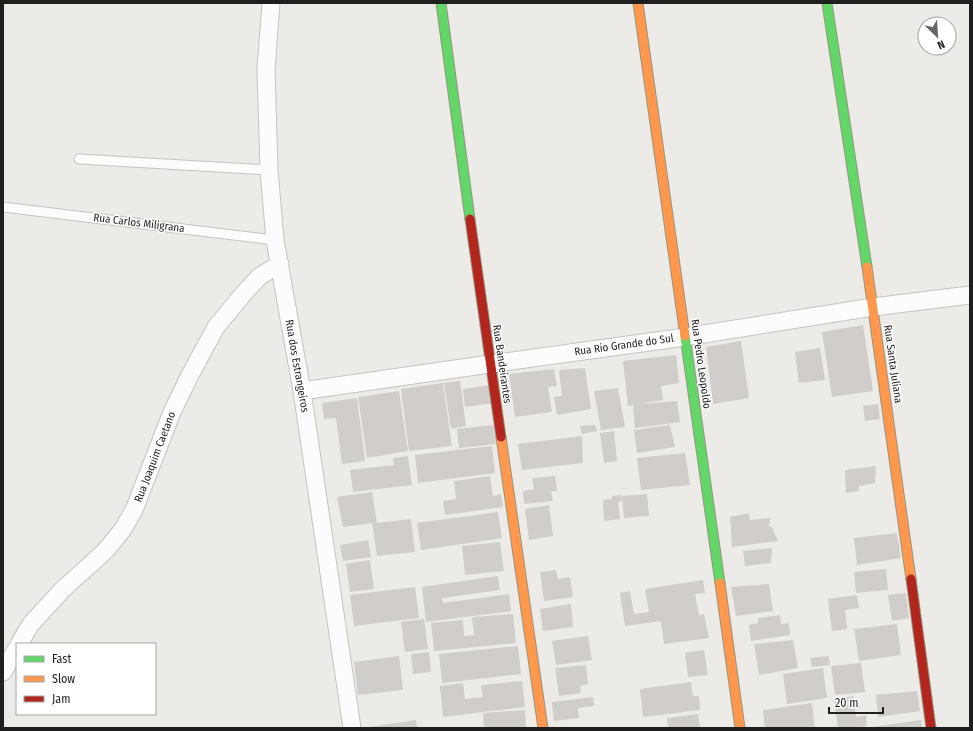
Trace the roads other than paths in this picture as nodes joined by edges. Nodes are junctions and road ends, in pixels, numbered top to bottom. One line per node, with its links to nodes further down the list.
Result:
1 (271, 3): 6 (street, Rua dos Estrangeiros)
2 (441, 3): 13 (street, Rua Bandeirantes)
3 (638, 3): 12 (street, Rua Pedro Leopoldo)
4 (827, 3): 11 (street, Rua Santa Juliana)
5 (79, 159): 6 (lane)
6 (269, 170): 8 (street, Rua dos Estrangeiros)
7 (3, 207): 8 (lane, Rua Carlos Miligrana)
8 (275, 240): 9 (street, Rua dos Estrangeiros)
9 (280, 264): 14 (street, Rua dos Estrangeiros); 15 (street, Rua Joaquim Caetano)
10 (970, 295): 11 (street, Rua Rio Grande do Sul)
11 (873, 307): 12 (street, Rua Rio Grande do Sul); 21 (street, Rua Santa Juliana)
12 (685, 337): 13 (street, Rua Rio Grande do Sul); 20 (street, Rua Pedro Leopoldo)
13 (490, 364): 14 (street, Rua Rio Grande do Sul); 19 (street, Rua Bandeirantes)
14 (302, 391): 18 (street, Rua dos Estrangeiros)
15 (20, 643)
16 (16, 650): 17 (street)
17 (3, 672)
18 (352, 728)
19 (543, 728)
20 (740, 728)
21 (931, 728)

